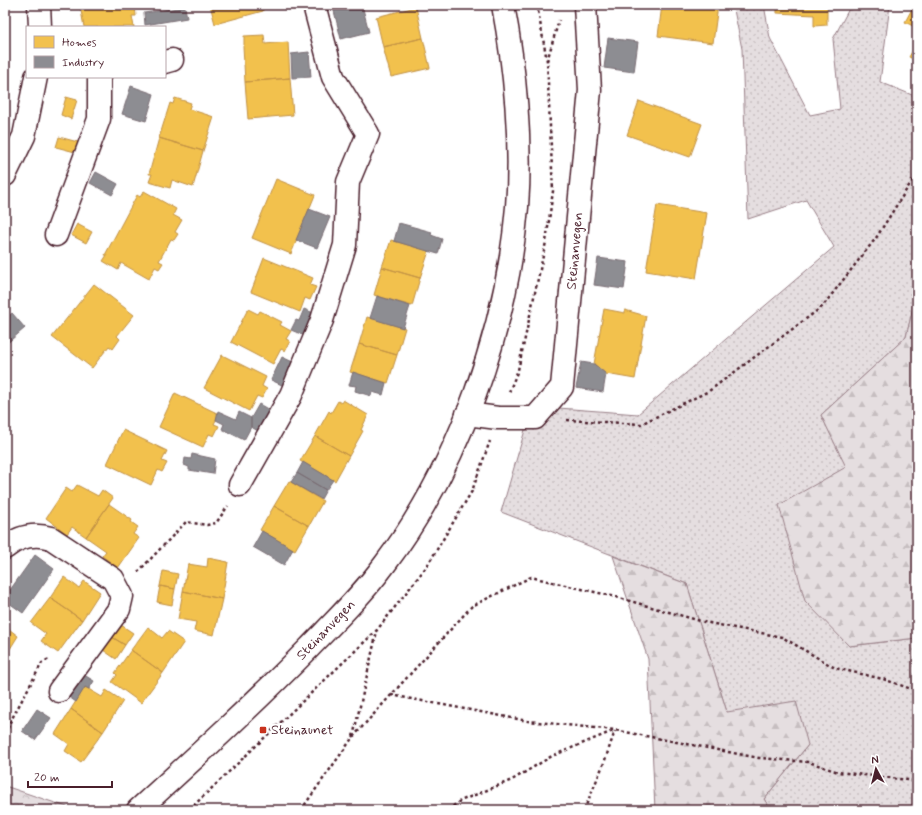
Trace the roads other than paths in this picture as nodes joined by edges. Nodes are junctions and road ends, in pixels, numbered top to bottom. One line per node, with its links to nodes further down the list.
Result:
1 (39, 5): 5 (street)
2 (314, 5): 11 (street)
3 (503, 5): 10 (street, Steinanvegen)
4 (585, 5): 10 (street, Steinanvegen)
5 (40, 26)
6 (36, 78): 8 (street)
7 (99, 78): 9 (street)
8 (5, 175)
9 (56, 235)
10 (467, 414): 14 (street, Steinanvegen)
11 (240, 485)
12 (5, 548): 13 (street)
13 (59, 691)
14 (138, 810)

